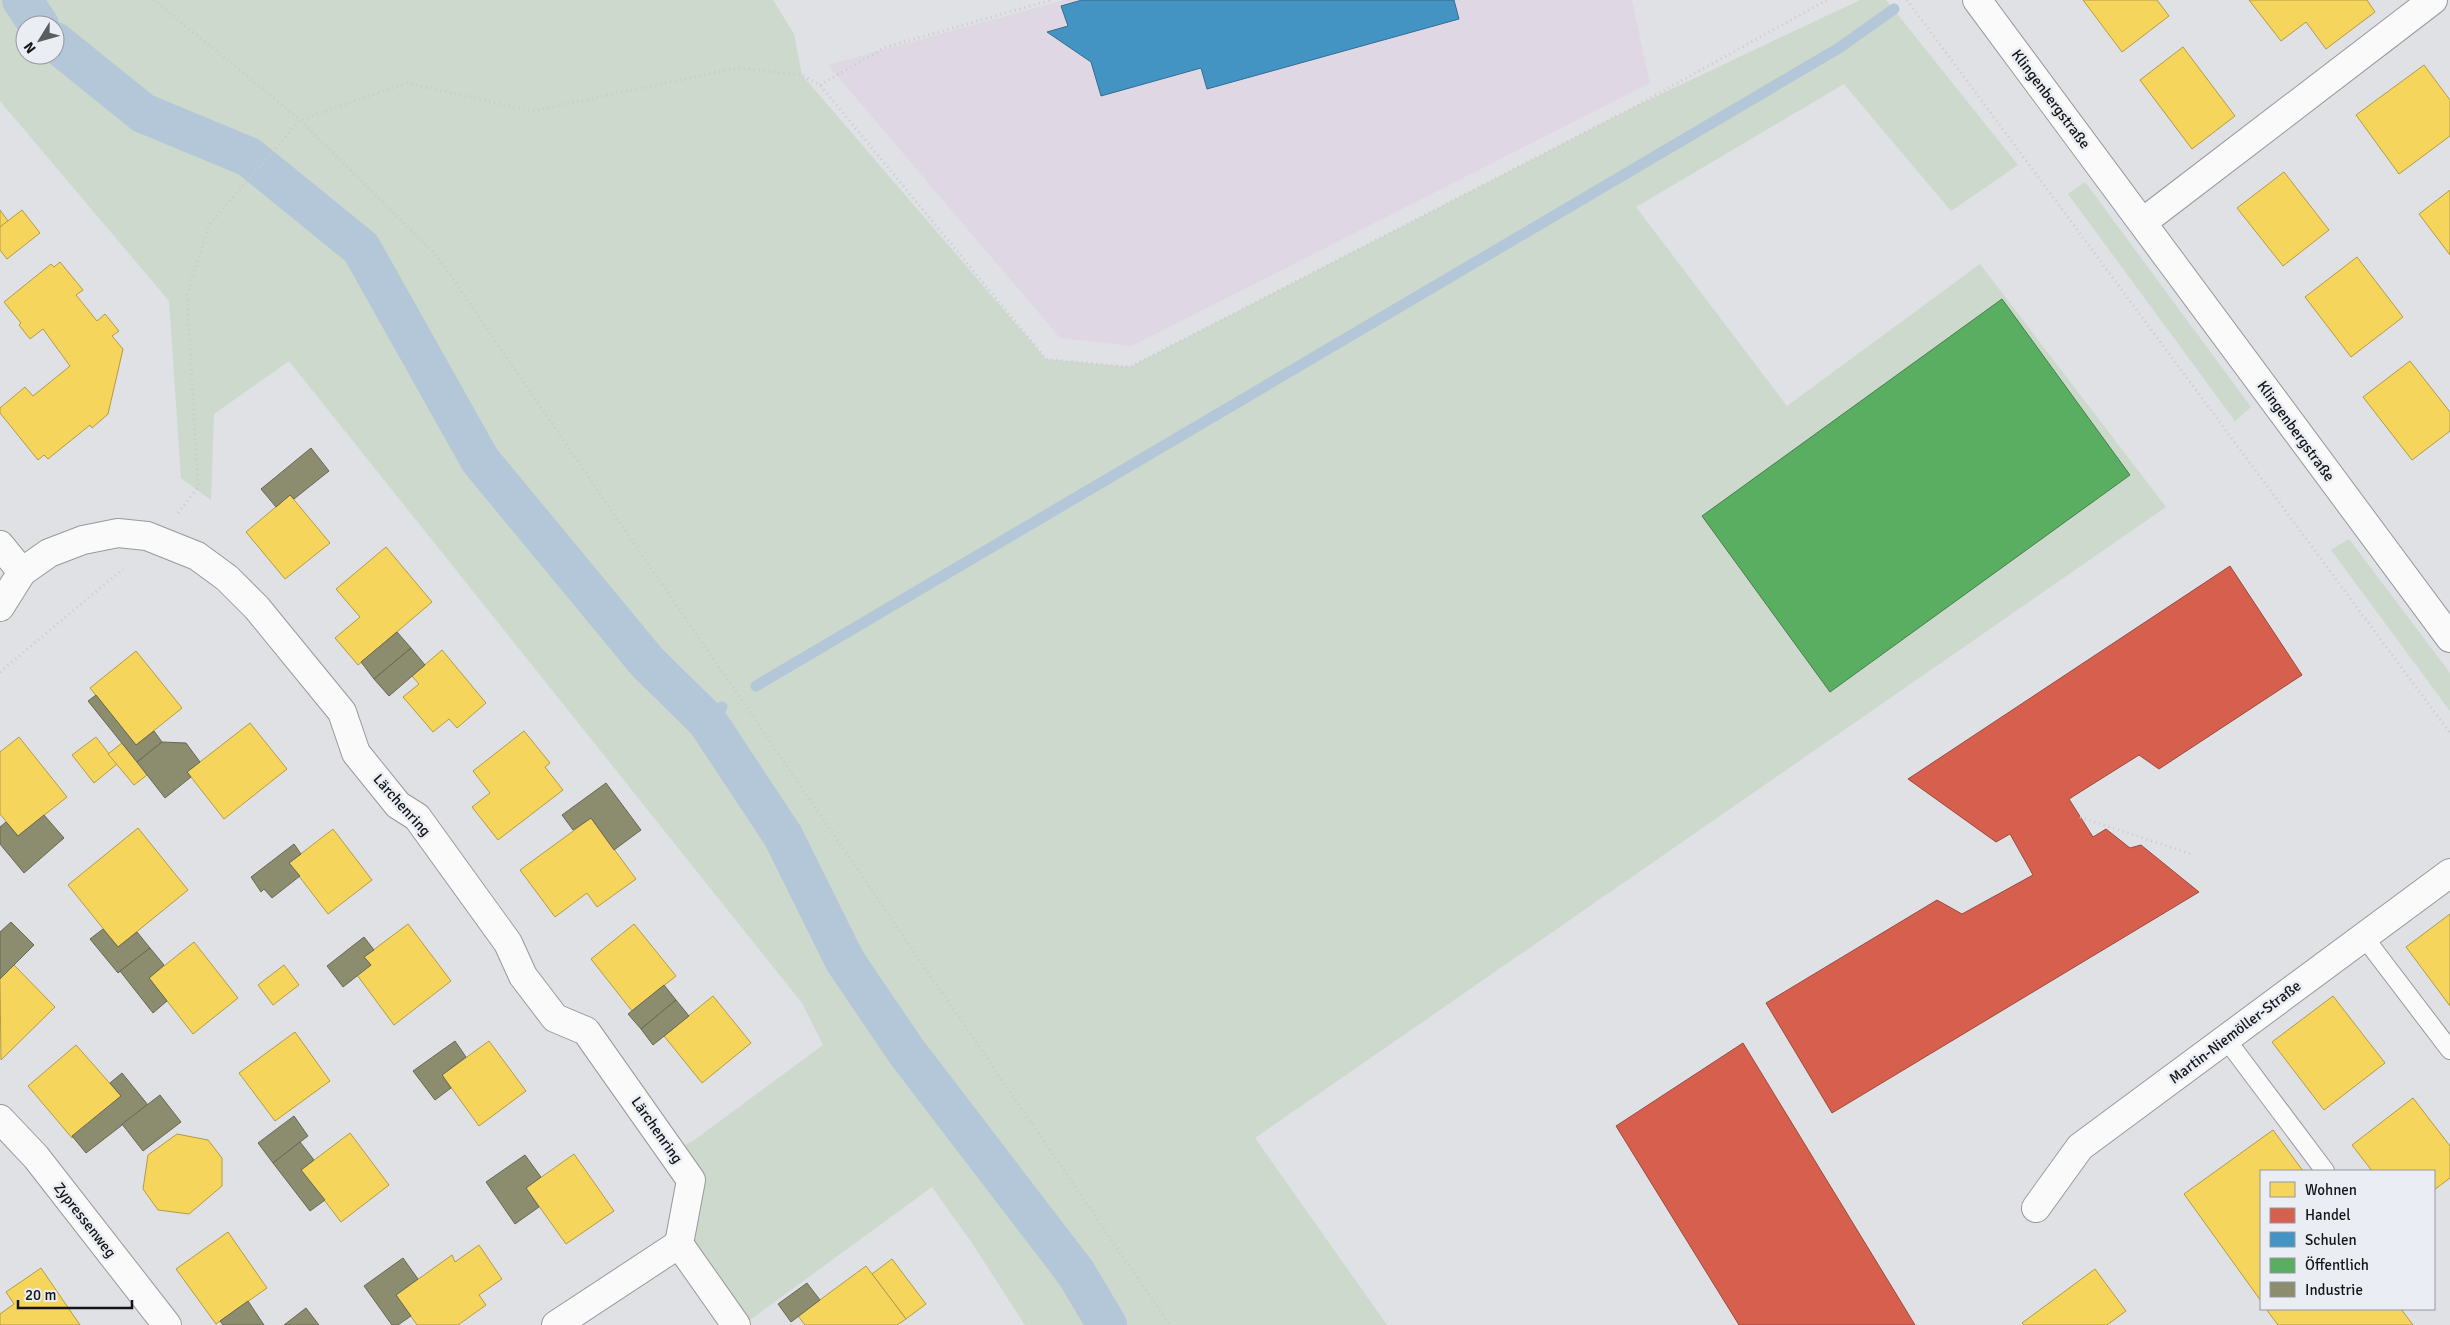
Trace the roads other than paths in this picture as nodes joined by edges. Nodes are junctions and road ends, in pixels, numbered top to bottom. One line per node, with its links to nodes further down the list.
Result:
1 (1977, 0): 3 (street, Klingenbergstraße)
2 (2433, 0): 3 (street)
3 (2144, 222): 7 (street, Klingenbergstraße)
4 (0, 546): 5 (street)
5 (22, 572): 6 (street, Lärchenring); 15 (street, Lärchenring)
6 (0, 607)
7 (2450, 638)
8 (2450, 873): 9 (street, Martin-Niemöller-Straße)
9 (2364, 937): 10 (street, Martin-Niemöller-Straße); 11 (lane)
10 (2226, 1039): 13 (lane); 14 (street, Martin-Niemöller-Straße)
11 (2450, 1050)
12 (0, 1119): 16 (street, Zypressenweg)
13 (2324, 1170)
14 (2036, 1208)
15 (679, 1244): 17 (street); 18 (street)
16 (167, 1325)
17 (556, 1325)
18 (736, 1325)

